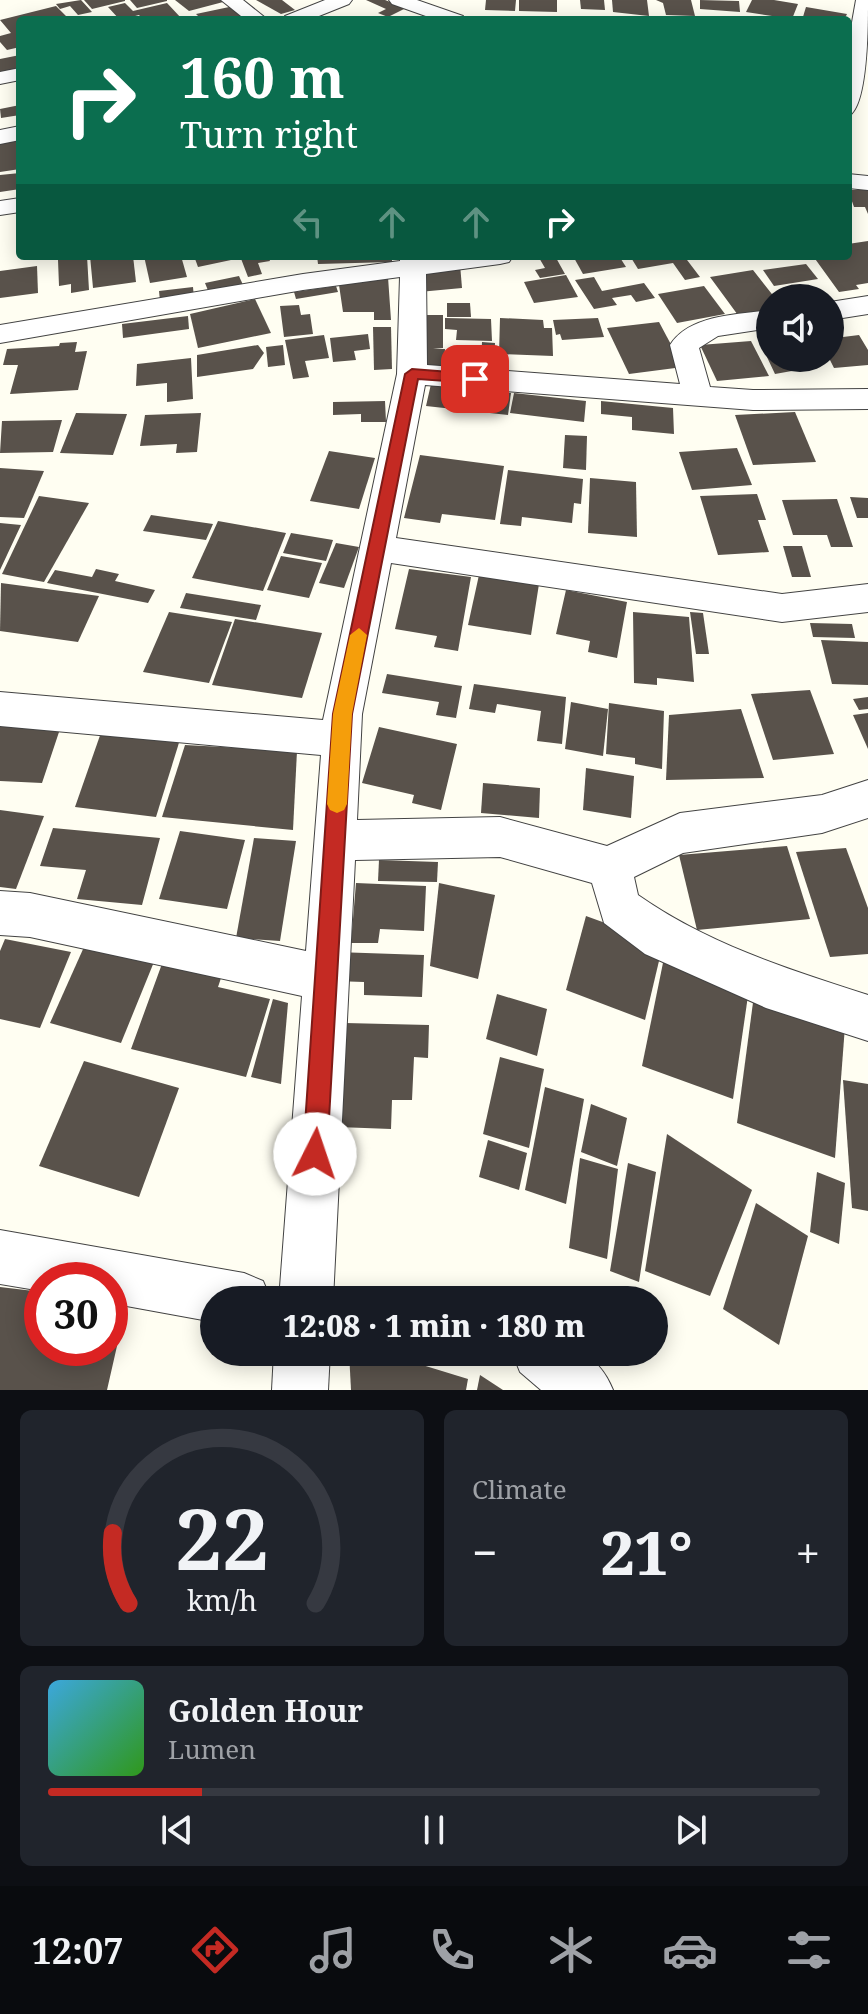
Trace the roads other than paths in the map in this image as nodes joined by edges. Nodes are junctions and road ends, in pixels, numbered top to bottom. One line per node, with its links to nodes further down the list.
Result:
1 (231, 0): 5 (street)
2 (342, 0): 6 (street)
3 (866, 0): 8 (street)
4 (406, 3): 7 (street)
5 (253, 16)
6 (302, 16)
7 (461, 16)
8 (854, 39): 9 (street)
9 (852, 97)
10 (413, 261): 11 (street); 16 (street)
11 (301, 269): 15 (street)
12 (868, 305): 13 (street)
13 (844, 309)
14 (756, 321): 17 (street)
15 (0, 334)
16 (412, 374): 17 (street); 19 (street)
17 (698, 396): 18 (street)
18 (868, 399)
19 (376, 548): 20 (street); 22 (street)
20 (868, 598)
21 (0, 709): 22 (street)
22 (341, 739): 24 (street)
23 (868, 799): 25 (street)
24 (335, 840): 25 (street); 27 (street)
25 (610, 867): 28 (street)
26 (0, 913): 27 (street)
27 (326, 978): 30 (street)
28 (868, 1018)
29 (0, 1257): 31 (street)
30 (307, 1286)
31 (200, 1292)
32 (301, 1366): 34 (street)
33 (557, 1366): 35 (street)
34 (300, 1390)
35 (585, 1390)

